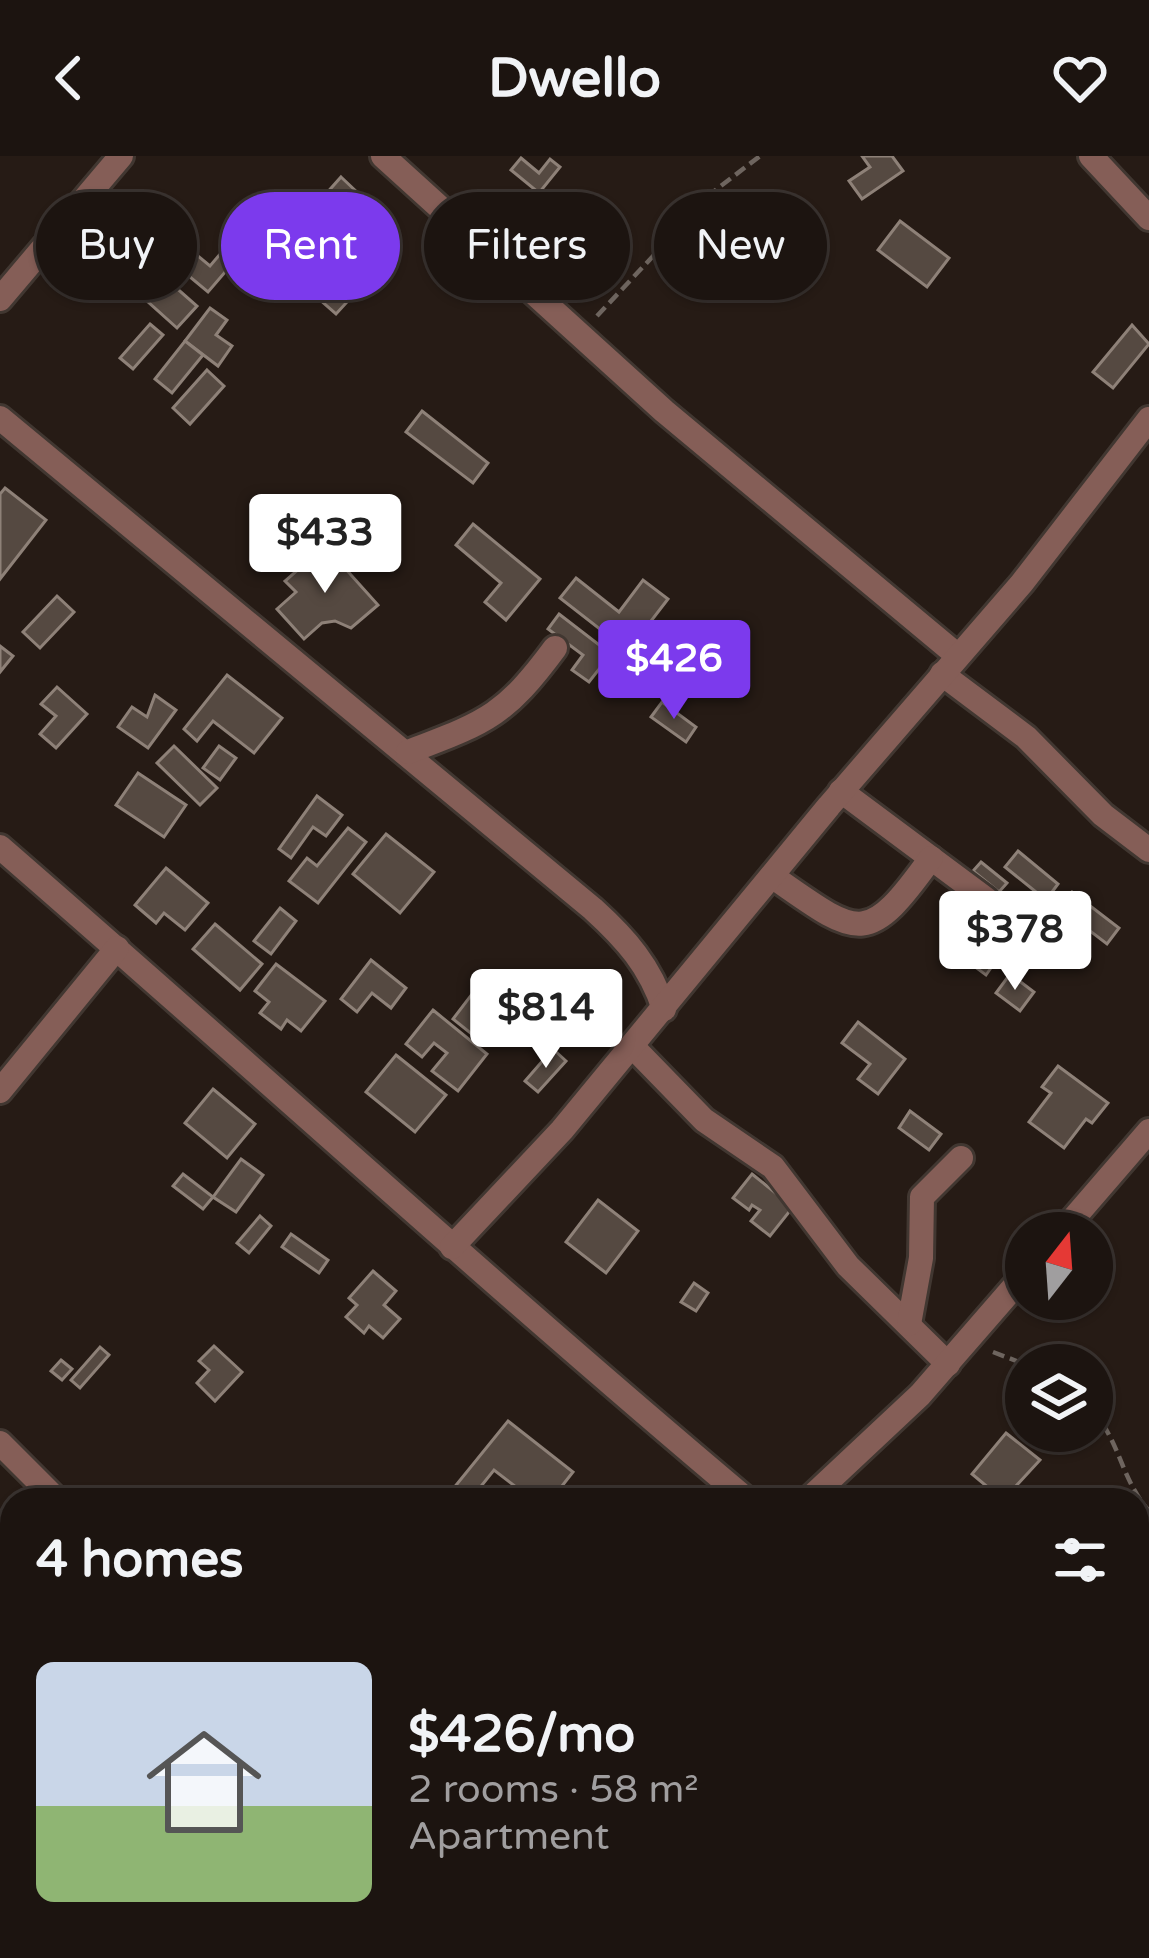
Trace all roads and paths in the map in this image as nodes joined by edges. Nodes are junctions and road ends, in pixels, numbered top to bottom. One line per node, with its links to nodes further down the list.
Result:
1 (121, 156): 6 (street)
2 (383, 156): 7 (street)
3 (760, 156): 7 (path)
4 (1091, 156): 5 (street)
5 (1149, 218)
6 (0, 298)
7 (577, 335): 11 (street)
8 (0, 418): 12 (street)
9 (1149, 419): 11 (street)
10 (556, 648): 12 (street)
11 (950, 665): 13 (street); 15 (street)
12 (409, 752): 20 (street)
13 (841, 791): 16 (street); 17 (street)
14 (0, 847): 19 (street)
15 (1149, 850)
16 (931, 857): 17 (street); 18 (street)
17 (772, 876): 20 (street)
18 (986, 898)
19 (117, 948): 22 (street); 26 (street)
20 (664, 1009): 21 (street)
21 (632, 1046): 26 (street); 28 (street)
22 (0, 1091)
23 (1149, 1131): 25 (street)
24 (962, 1158): 28 (street)
25 (1079, 1212)
26 (452, 1247): 34 (street)
27 (1005, 1298): 29 (street)
28 (909, 1324): 29 (street)
29 (956, 1354): 30 (path); 35 (street)
30 (1005, 1362)
31 (1113, 1440): 36 (path)
32 (0, 1443): 33 (street)
33 (45, 1488)
34 (733, 1488)
35 (820, 1488)
36 (1130, 1488)

